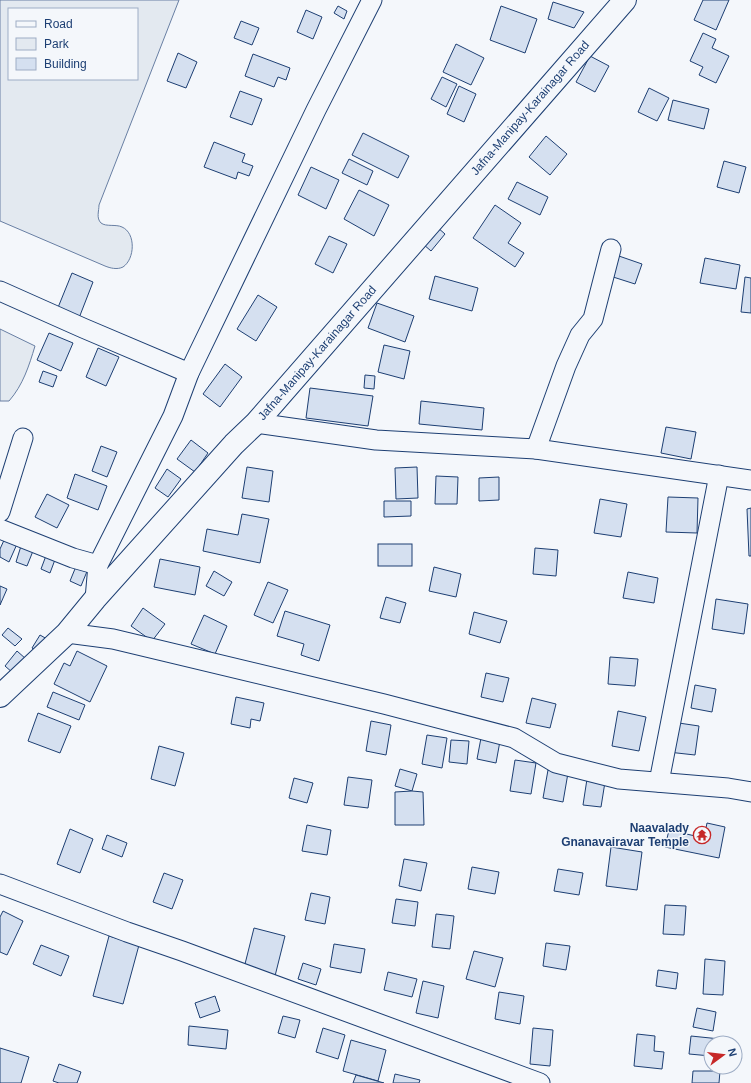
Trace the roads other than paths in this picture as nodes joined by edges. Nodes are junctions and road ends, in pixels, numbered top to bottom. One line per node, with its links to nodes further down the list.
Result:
1 (372, 0): 5 (street)
2 (624, 0): 6 (main road, Jafna-Manipay-Karainagar Road)
3 (611, 248): 8 (street)
4 (0, 291): 5 (street)
5 (189, 373): 13 (street)
6 (256, 424): 8 (street); 14 (main road, Jafna-Manipay-Karainagar Road)
7 (23, 438): 11 (street)
8 (536, 449): 9 (street)
9 (719, 475): 10 (street); 17 (street)
10 (751, 480)
11 (0, 512)
12 (0, 529): 13 (street)
13 (98, 565): 14 (street)
14 (95, 599): 15 (main road, Jafna-Manipay-Karainagar Road)
15 (66, 633): 16 (main road, Jafna-Manipay-Karainagar Road); 17 (street)
16 (0, 696)
17 (659, 782): 18 (street)
18 (751, 792)
19 (0, 884): 20 (street)
20 (540, 1083)

